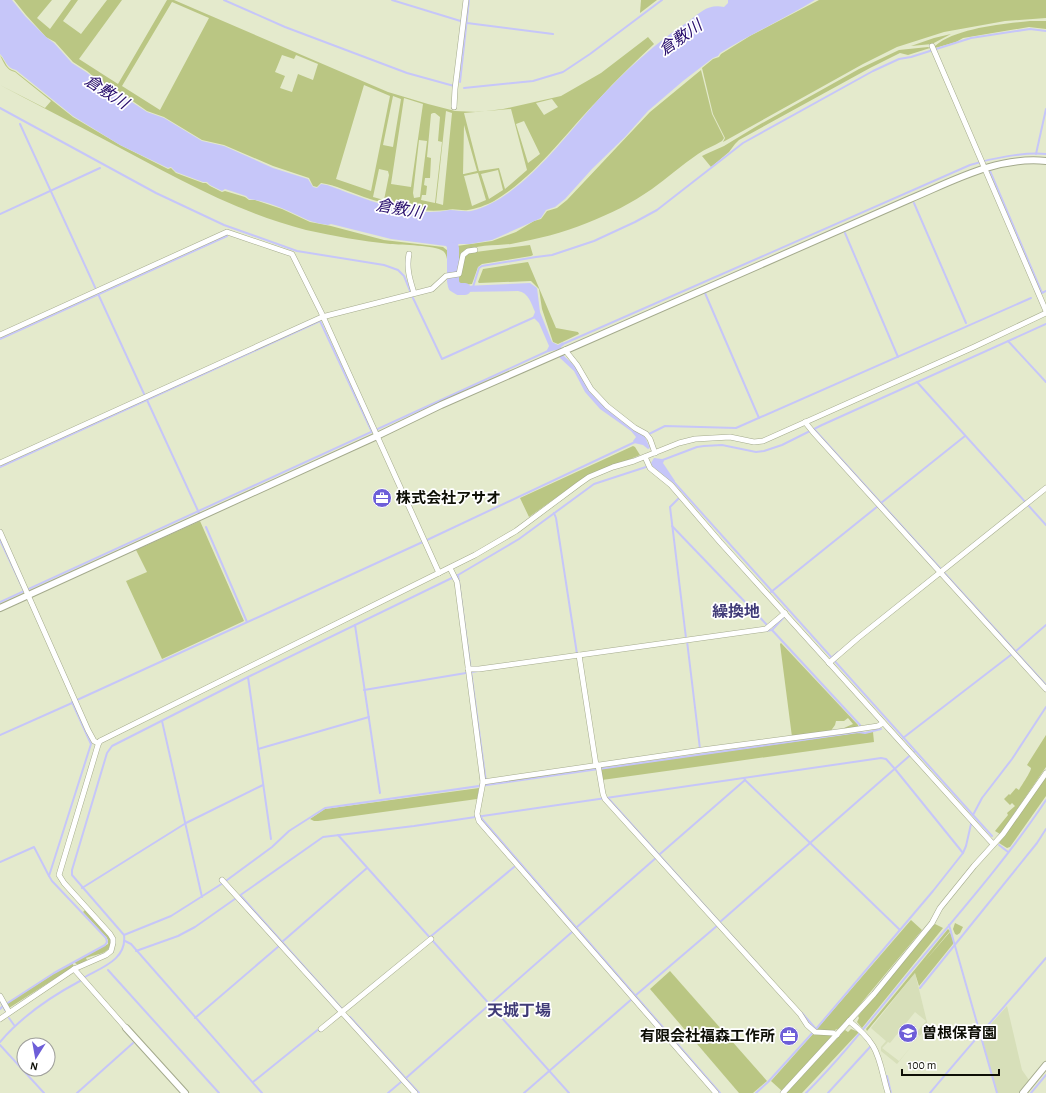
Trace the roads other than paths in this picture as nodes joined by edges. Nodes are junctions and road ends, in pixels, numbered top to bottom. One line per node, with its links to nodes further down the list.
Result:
1 (466, 0): 3 (street)
2 (933, 48): 5 (street)
3 (454, 107)
4 (1046, 161): 5 (street)
5 (982, 164): 9 (street); 12 (street)
6 (475, 250): 8 (street)
7 (409, 254): 8 (street)
8 (412, 294): 10 (street)
9 (1046, 312): 13 (street)
10 (322, 317): 11 (street); 14 (street); 17 (street)
11 (0, 335)
12 (564, 351): 14 (street); 15 (street)
13 (805, 422): 15 (street); 21 (street)
14 (375, 433): 22 (street); 23 (street)
15 (655, 452): 16 (street)
16 (645, 457): 20 (street); 25 (street)
17 (0, 463)
18 (1046, 488): 21 (street)
19 (0, 532): 23 (street)
20 (450, 568): 22 (street); 28 (street)
21 (941, 571): 27 (street); 29 (street)
22 (440, 573): 31 (street)
23 (27, 592): 24 (street); 31 (street)
24 (0, 608)
25 (786, 615): 26 (street); 27 (street)
26 (578, 656): 28 (street); 32 (street)
27 (832, 661): 30 (street)
28 (470, 670): 34 (street)
29 (1046, 689)
30 (883, 723): 32 (street); 35 (street)
31 (98, 743): 38 (street)
32 (597, 767): 34 (street); 46 (street)
33 (1046, 772): 35 (street)
34 (484, 783): 50 (street)
35 (993, 844): 43 (street)
36 (224, 881): 41 (street)
37 (431, 939): 41 (street)
38 (74, 969): 40 (street); 44 (street)
39 (0, 996): 40 (street)
40 (9, 1012): 42 (street)
41 (342, 1012): 45 (street); 49 (street)
42 (0, 1019)
43 (849, 1021): 46 (street); 52 (street)
44 (126, 1028): 48 (street)
45 (321, 1029)
46 (837, 1035): 51 (street)
47 (1046, 1065): 53 (street)
48 (185, 1093)
49 (415, 1093)
50 (716, 1093)
51 (783, 1093)
52 (888, 1093)
53 (1023, 1093)

